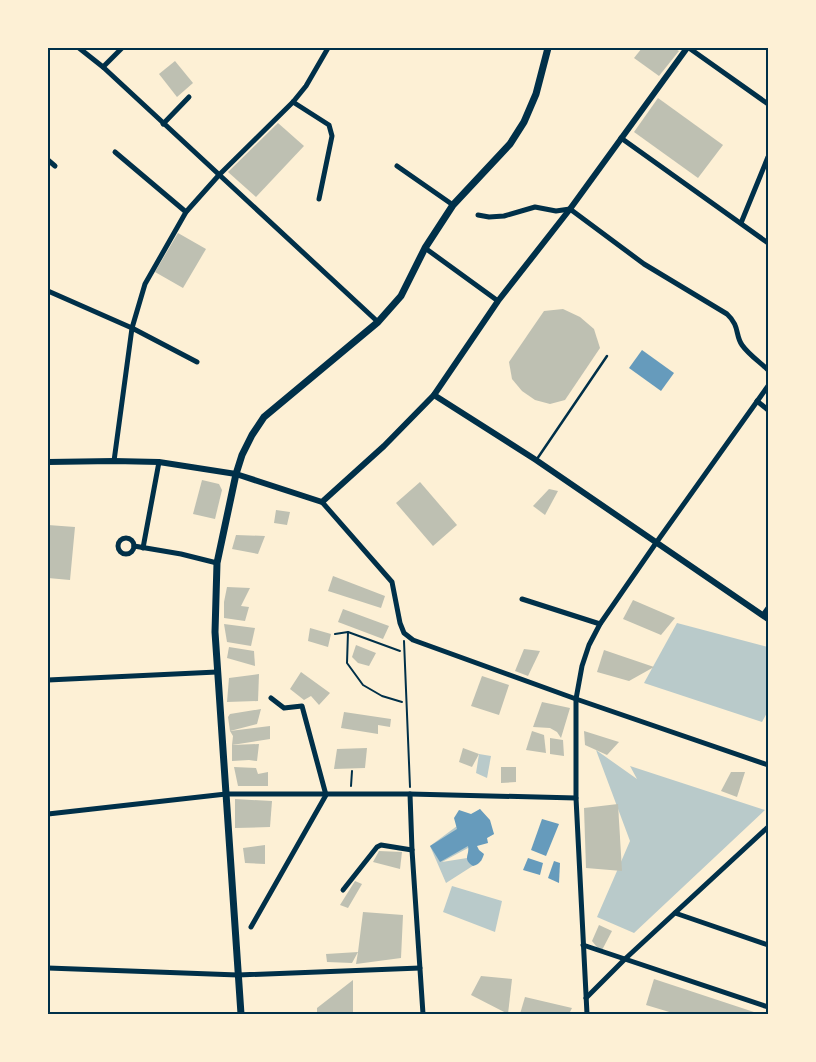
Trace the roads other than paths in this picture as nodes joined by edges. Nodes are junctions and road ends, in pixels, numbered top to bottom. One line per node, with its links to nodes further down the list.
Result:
1 (79, 48): 6 (street)
2 (122, 48): 6 (street)
3 (328, 48): 8 (street)
4 (548, 48): 19 (main road)
5 (688, 48): 9 (street); 11 (street)
6 (103, 67): 10 (street)
7 (189, 97): 10 (street)
8 (293, 102): 17 (street); 18 (street)
9 (768, 104)
10 (163, 124): 17 (street)
11 (621, 138): 20 (street); 23 (street)
12 (115, 152): 21 (street)
13 (768, 157): 23 (street)
14 (48, 160): 15 (street)
15 (55, 166)
16 (397, 166): 19 (street)
17 (219, 176): 21 (street); 28 (street)
18 (319, 199)
19 (453, 205): 25 (main road)
20 (570, 209): 22 (street); 27 (street); 32 (street)
21 (186, 212): 29 (street)
22 (478, 215)
23 (741, 222): 24 (street)
24 (768, 243)
25 (425, 248): 27 (street); 28 (main road)
26 (48, 292): 29 (street)
27 (498, 301): 34 (street)
28 (378, 322): 41 (main road)
29 (132, 328): 31 (street); 38 (street)
30 (607, 356): 37 (lane)
31 (197, 362)
32 (768, 370)
33 (768, 386): 35 (street)
34 (434, 395): 37 (street); 42 (street)
35 (757, 401): 36 (street); 43 (street)
36 (768, 410)
37 (536, 460): 43 (street)
38 (114, 461): 39 (street); 40 (street)
39 (48, 462)
40 (159, 462): 41 (street); 45 (street)
41 (236, 474): 42 (street); 46 (main road)
42 (322, 502): 54 (street)
43 (656, 543): 49 (street); 50 (street)
44 (134, 546): 45 (street)
45 (142, 548): 46 (street)
46 (217, 563): 51 (main road)
47 (522, 599): 50 (street)
48 (768, 608): 49 (street)
49 (766, 617)
50 (600, 624): 54 (street)
51 (217, 672): 52 (street); 56 (main road)
52 (48, 680)
53 (271, 698): 58 (street)
54 (576, 699): 55 (street); 59 (street)
55 (768, 765)
56 (226, 794): 58 (street); 60 (street); 71 (main road)
57 (410, 794): 58 (street); 59 (street); 62 (street)
58 (326, 795): 65 (street)
59 (576, 798): 66 (street)
60 (48, 814)
61 (768, 827): 64 (street)
62 (412, 850): 63 (street); 70 (street)
63 (343, 890)
64 (675, 913): 67 (street); 68 (street)
65 (252, 927)
66 (583, 945): 68 (street); 72 (street)
67 (768, 945)
68 (625, 959): 72 (street); 73 (street)
69 (48, 968): 71 (street)
70 (420, 968): 71 (street); 75 (street)
71 (238, 975): 74 (main road)
72 (586, 998): 76 (street)
73 (768, 1007)
74 (242, 1014)
75 (423, 1014)
76 (587, 1014)

